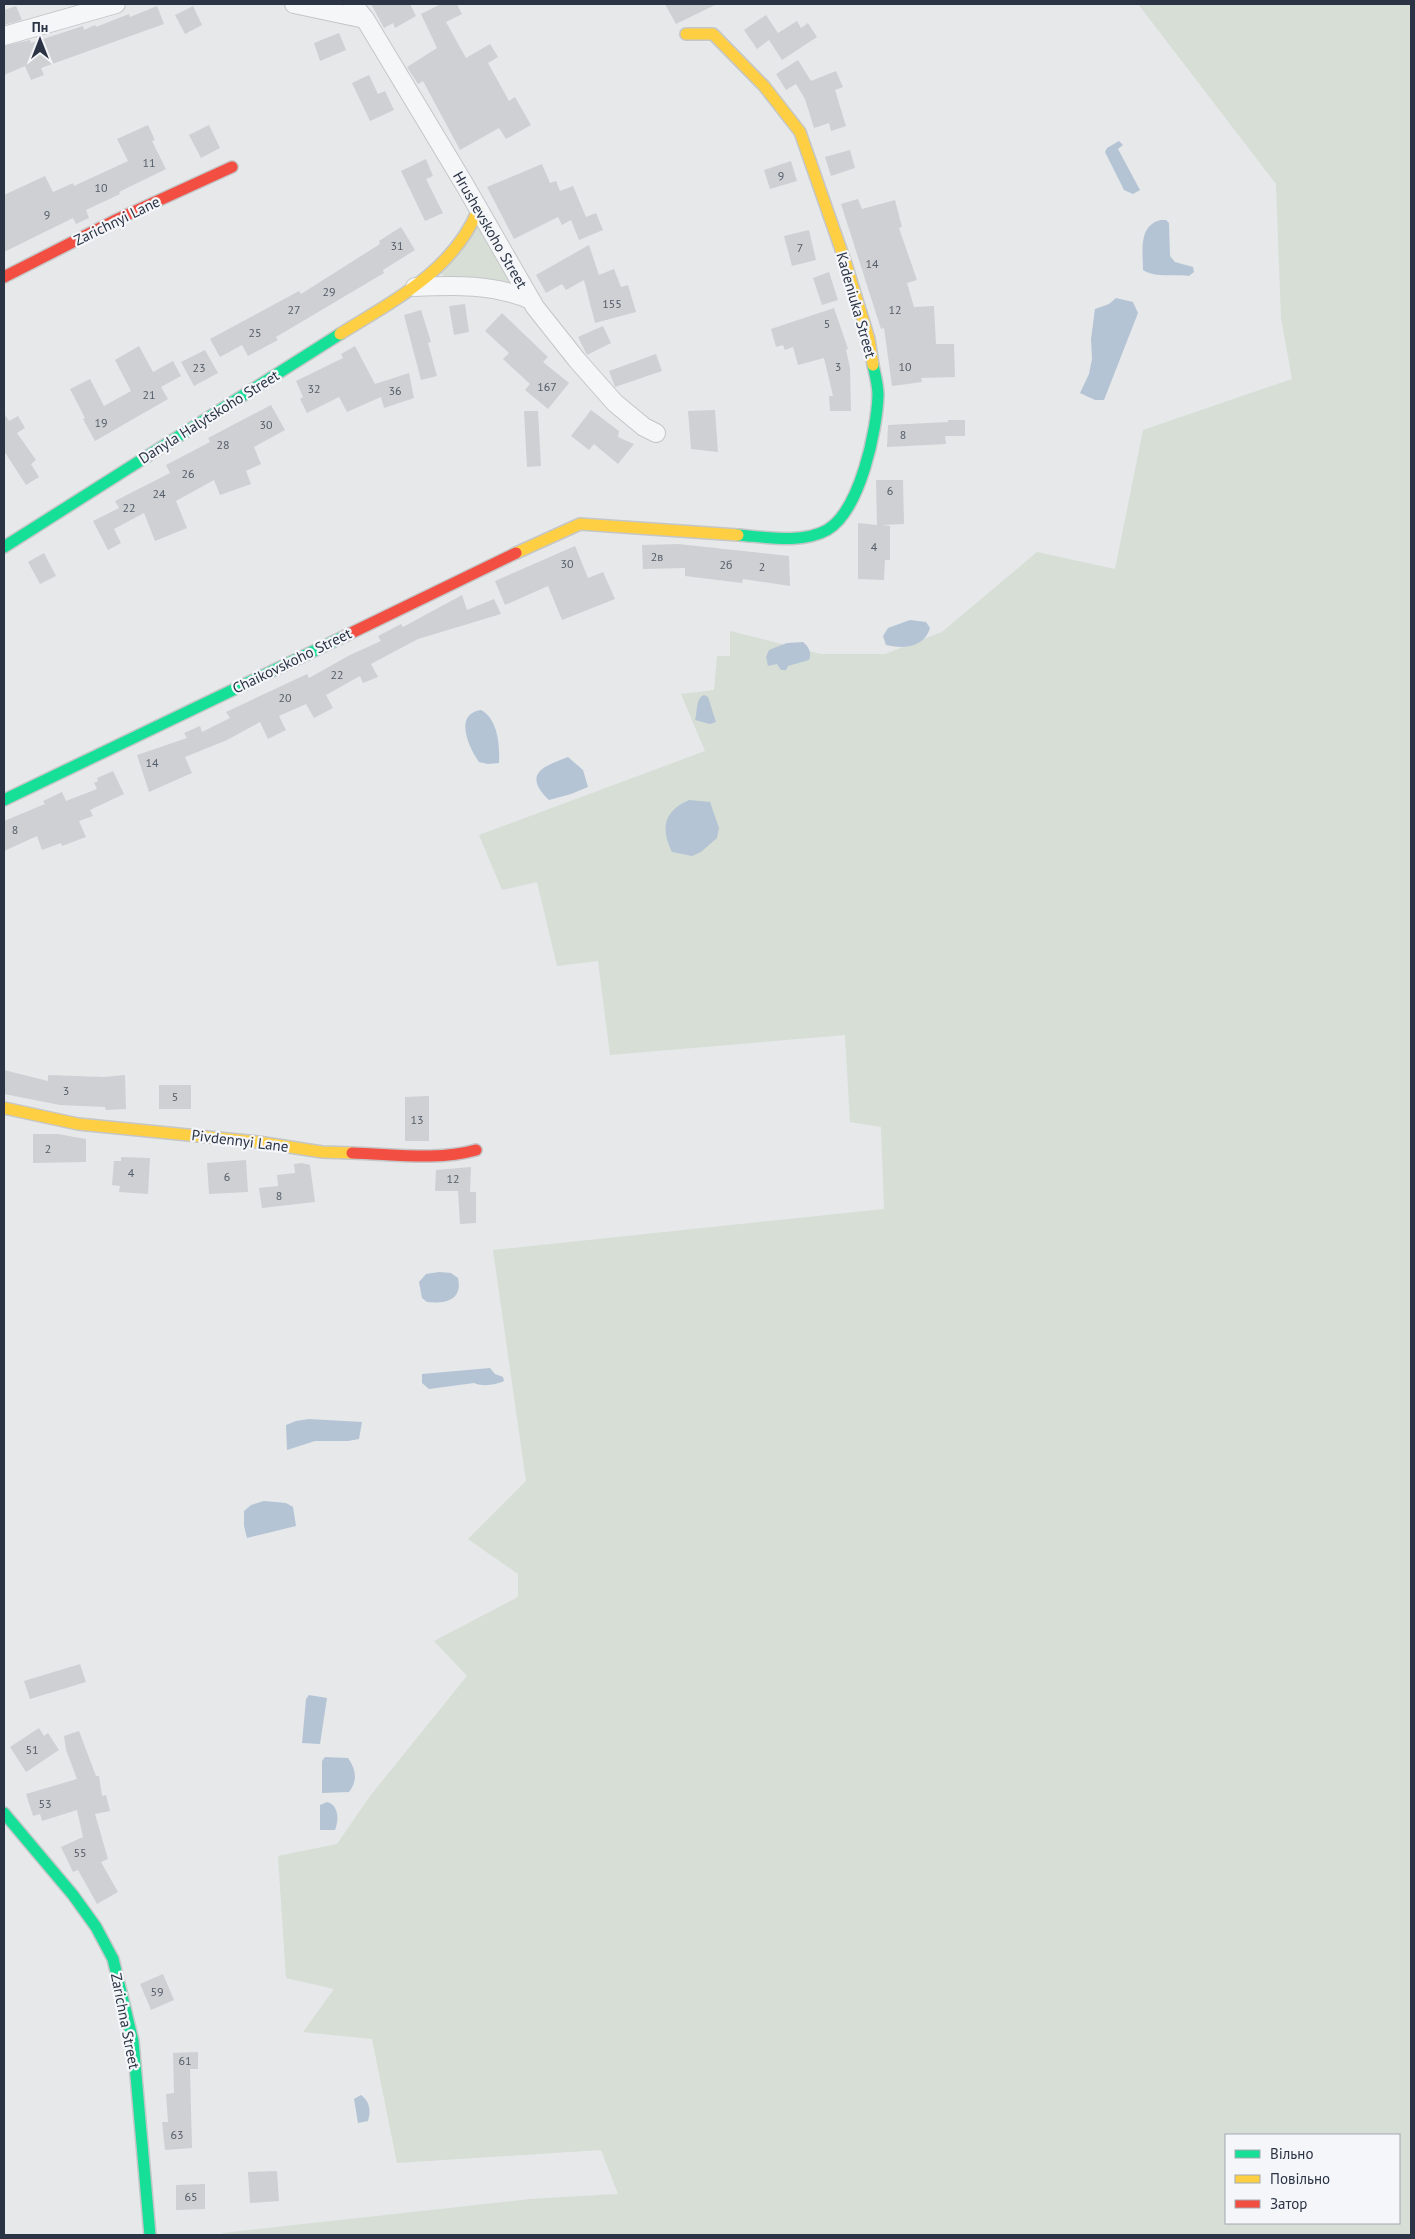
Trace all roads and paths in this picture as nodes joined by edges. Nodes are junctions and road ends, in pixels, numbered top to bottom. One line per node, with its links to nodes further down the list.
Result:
1 (116, 4): 6 (street)
2 (294, 4): 4 (street)
3 (353, 4): 4 (street, Hrushevskoho Street)
4 (365, 19): 8 (street, Hrushevskoho Street)
5 (686, 34): 13 (street, Kadeniuka Street)
6 (4, 36)
7 (232, 167): 9 (street, Zarichnyi Lane)
8 (478, 210): 10 (street, Danylа Halytskoho Street); 11 (street, Hrushevskoho Street)
9 (4, 277)
10 (415, 287): 11 (street, Danylа Halytskoho Street); 14 (street, Danylа Halytskoho Street)
11 (531, 300): 12 (street, Hrushevskoho Street)
12 (656, 432)
13 (580, 524): 15 (street, Chaikovskoho Street)
14 (4, 547)
15 (4, 800)
16 (4, 1108): 17 (street, Pivdennyi Lane)
17 (476, 1150)
18 (4, 1813): 19 (street, Zarichna Street)
19 (150, 2235)

